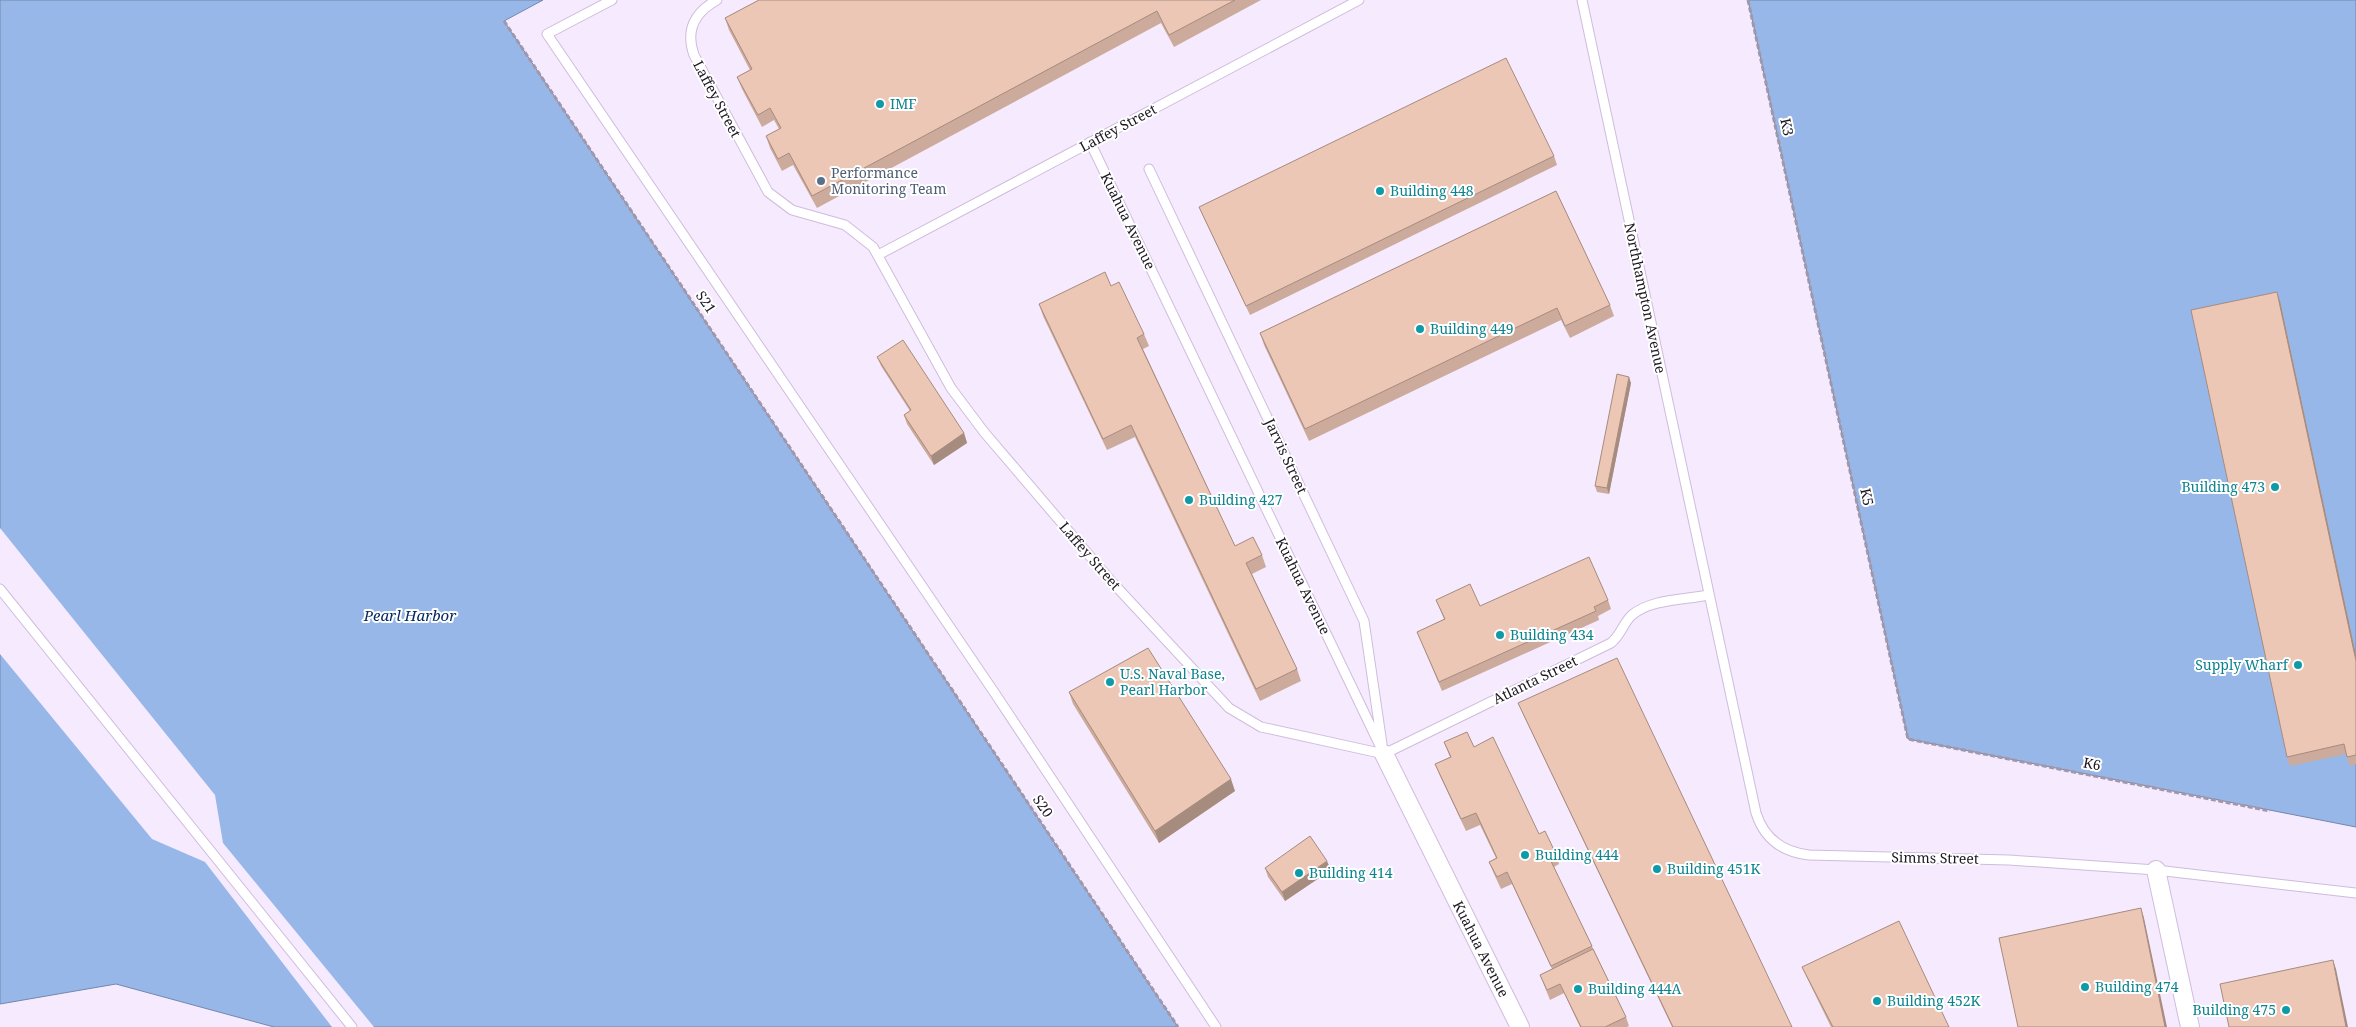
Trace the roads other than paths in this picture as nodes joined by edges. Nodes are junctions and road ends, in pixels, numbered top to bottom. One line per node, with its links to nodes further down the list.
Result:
1 (612, 0): 14 (lane)
2 (717, 0): 7 (lane, Laffey Street)
3 (1359, 0): 5 (lane, Laffey Street)
4 (1582, 0): 9 (lane, Northhampton Avenue)
5 (1090, 142): 7 (lane, Laffey Street); 10 (lane, Kuahua Avenue)
6 (1149, 170): 10 (lane, Jarvis Street)
7 (878, 255): 10 (lane, Laffey Street)
8 (0, 589): 13 (lane)
9 (1708, 595): 10 (lane, Atlanta Street); 11 (lane, Simms Street)
10 (1384, 754): 15 (street, Kuahua Avenue)
11 (2156, 870): 12 (lane, Simms Street); 16 (street)
12 (2356, 893)
13 (352, 1027)
14 (1216, 1027)
15 (1520, 1027)
16 (2190, 1027)

